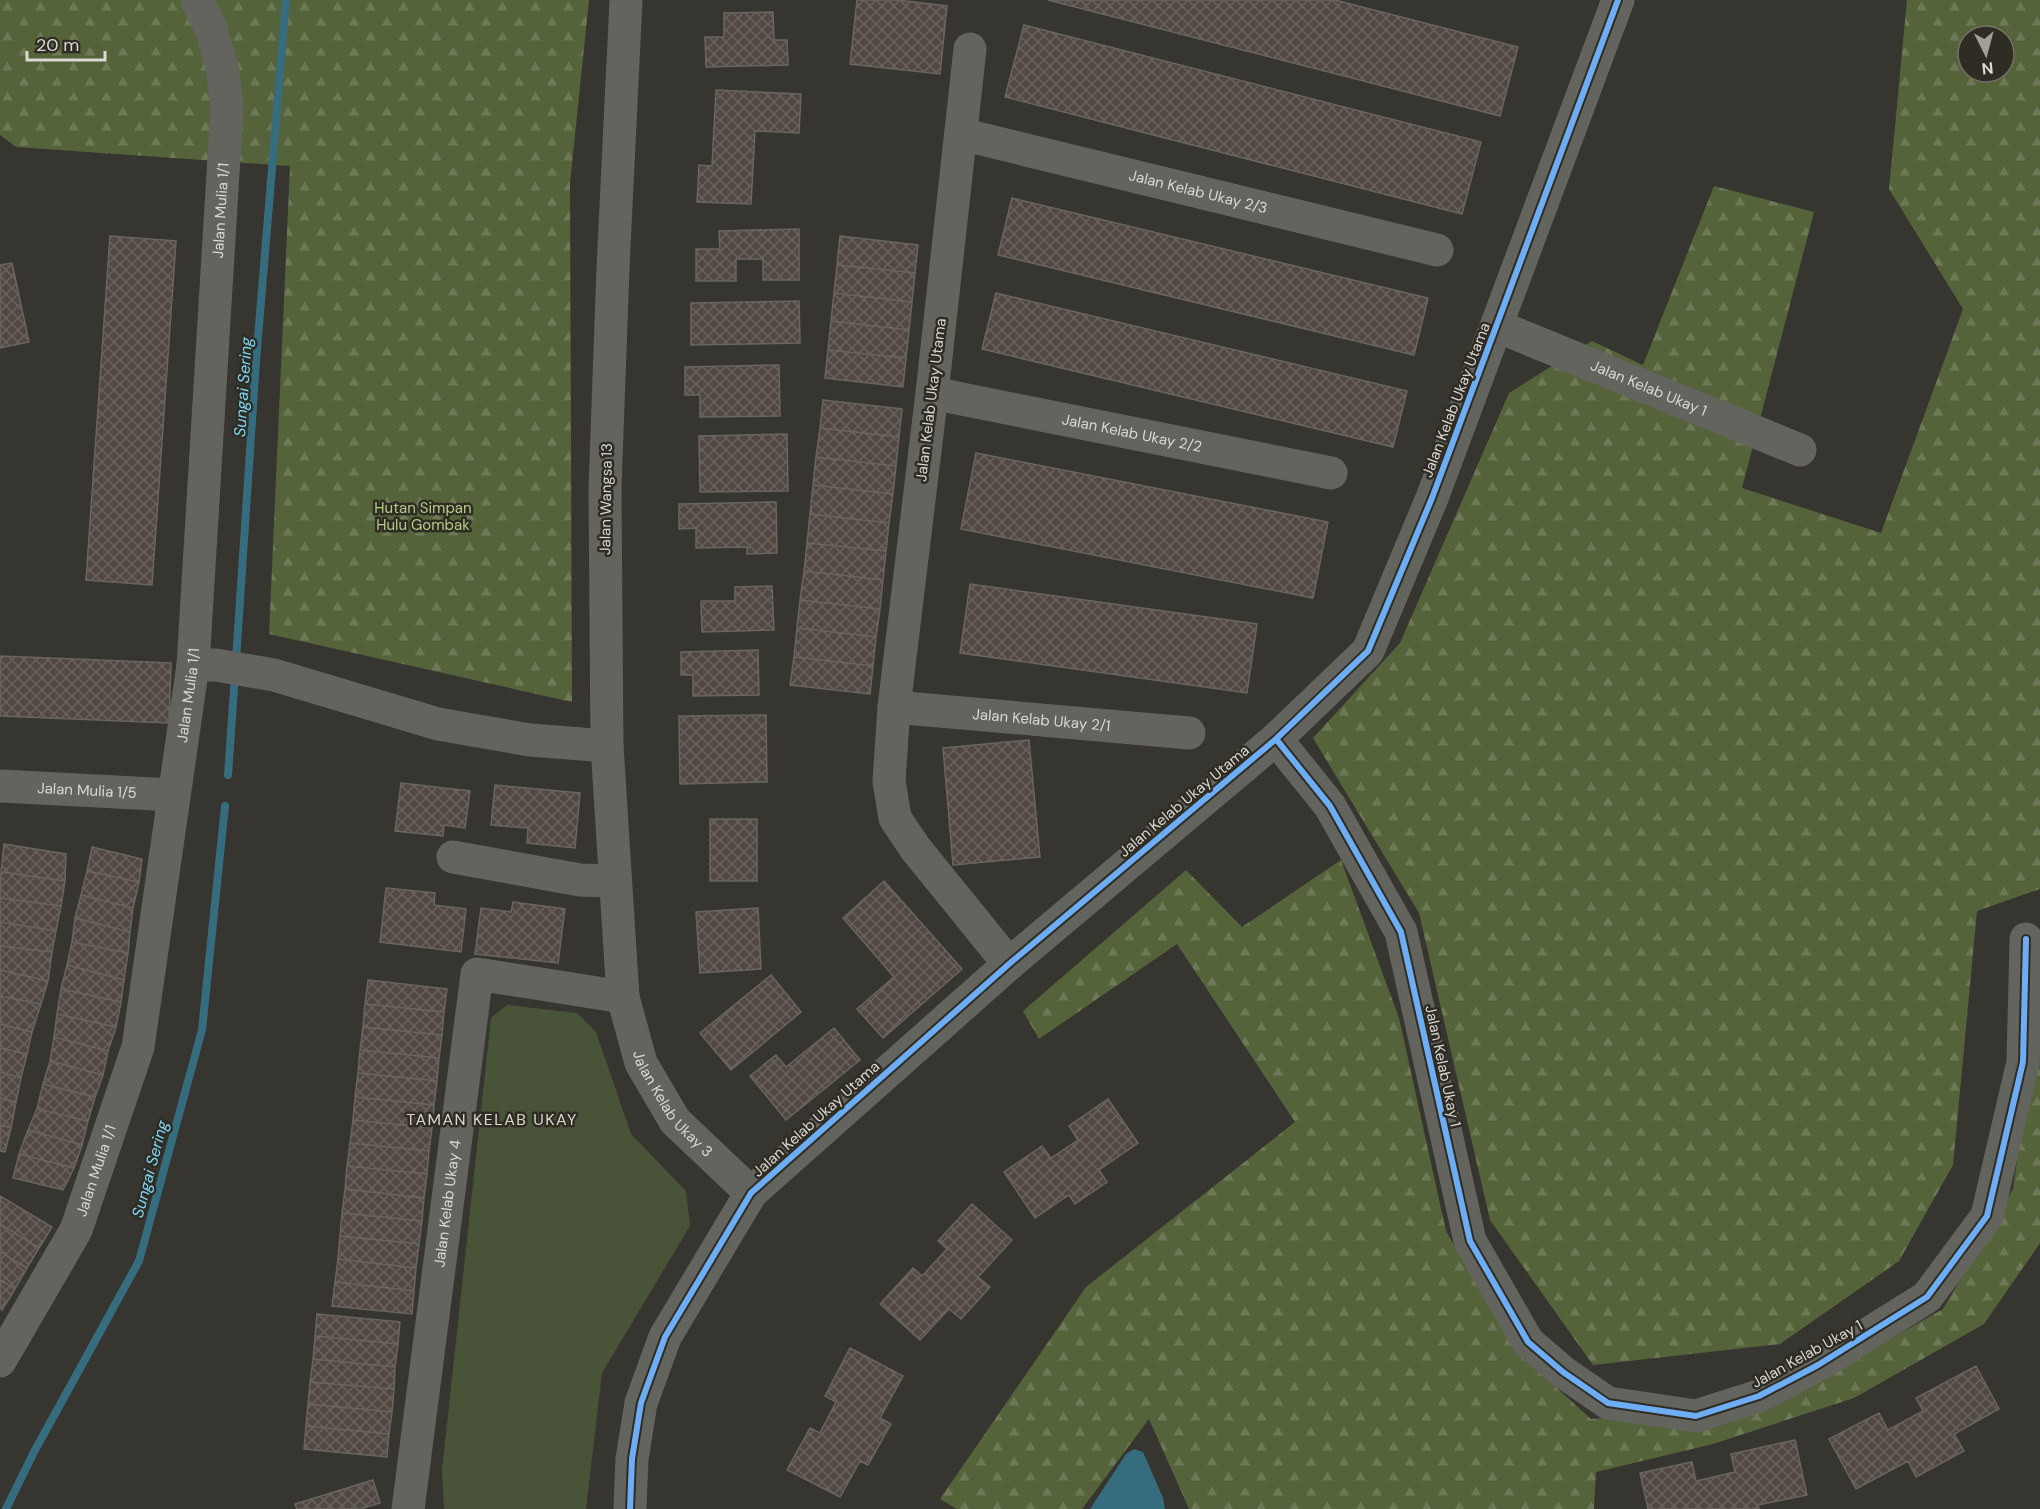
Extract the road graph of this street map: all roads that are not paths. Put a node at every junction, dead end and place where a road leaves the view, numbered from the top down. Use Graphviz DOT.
graph roads {
  1 [pos="198,0"];
  2 [pos="626,0"];
  3 [pos="1608,2"];
  4 [pos="970,49"];
  5 [pos="961,134"];
  6 [pos="1437,250"];
  7 [pos="1497,326"];
  8 [pos="932,393"];
  9 [pos="1800,450"];
  10 [pos="1331,473"];
  11 [pos="204,665"];
  12 [pos="894,707"];
  13 [pos="1189,734"];
  14 [pos="1276,738"];
  15 [pos="607,746"];
  16 [pos="0,786"];
  17 [pos="174,795"];
  18 [pos="453,857"];
  19 [pos="615,881"];
  20 [pos="2026,939"];
  21 [pos="1009,964"];
  22 [pos="623,997"];
  23 [pos="751,1193"];
  24 [pos="0,1361"];
  25 [pos="408,1509"];
  26 [pos="630,1509"];
  1 -- 11 [label="street, Jalan Mulia 1/1"];
  2 -- 15 [label="street, Jalan Wangsa 13"];
  3 -- 7 [label="street, Jalan Kelab Ukay Utama"];
  4 -- 5 [label="street, Jalan Kelab Ukay Utama"];
  5 -- 6 [label="street, Jalan Kelab Ukay 2/3"];
  5 -- 8 [label="street, Jalan Kelab Ukay Utama"];
  7 -- 9 [label="street, Jalan Kelab Ukay 1"];
  7 -- 14 [label="street, Jalan Kelab Ukay Utama"];
  8 -- 10 [label="street, Jalan Kelab Ukay 2/2"];
  8 -- 12 [label="street, Jalan Kelab Ukay Utama"];
  11 -- 15 [label="street"];
  11 -- 17 [label="street, Jalan Mulia 1/1"];
  12 -- 13 [label="street, Jalan Kelab Ukay 2/1"];
  12 -- 21 [label="street, Jalan Kelab Ukay Utama"];
  14 -- 20 [label="street, Jalan Kelab Ukay 1"];
  14 -- 21 [label="street, Jalan Kelab Ukay Utama"];
  15 -- 19 [label="street, Jalan Wangsa 13"];
  16 -- 17 [label="street, Jalan Mulia 1/5"];
  17 -- 24 [label="street, Jalan Mulia 1/1"];
  18 -- 19 [label="street"];
  19 -- 22 [label="street, Jalan Wangsa 13"];
  21 -- 23 [label="street, Jalan Kelab Ukay Utama"];
  22 -- 23 [label="street, Jalan Kelab Ukay 3"];
  22 -- 25 [label="street, Jalan Kelab Ukay 4"];
  23 -- 26 [label="street, Jalan Kelab Ukay Utama"];
}
